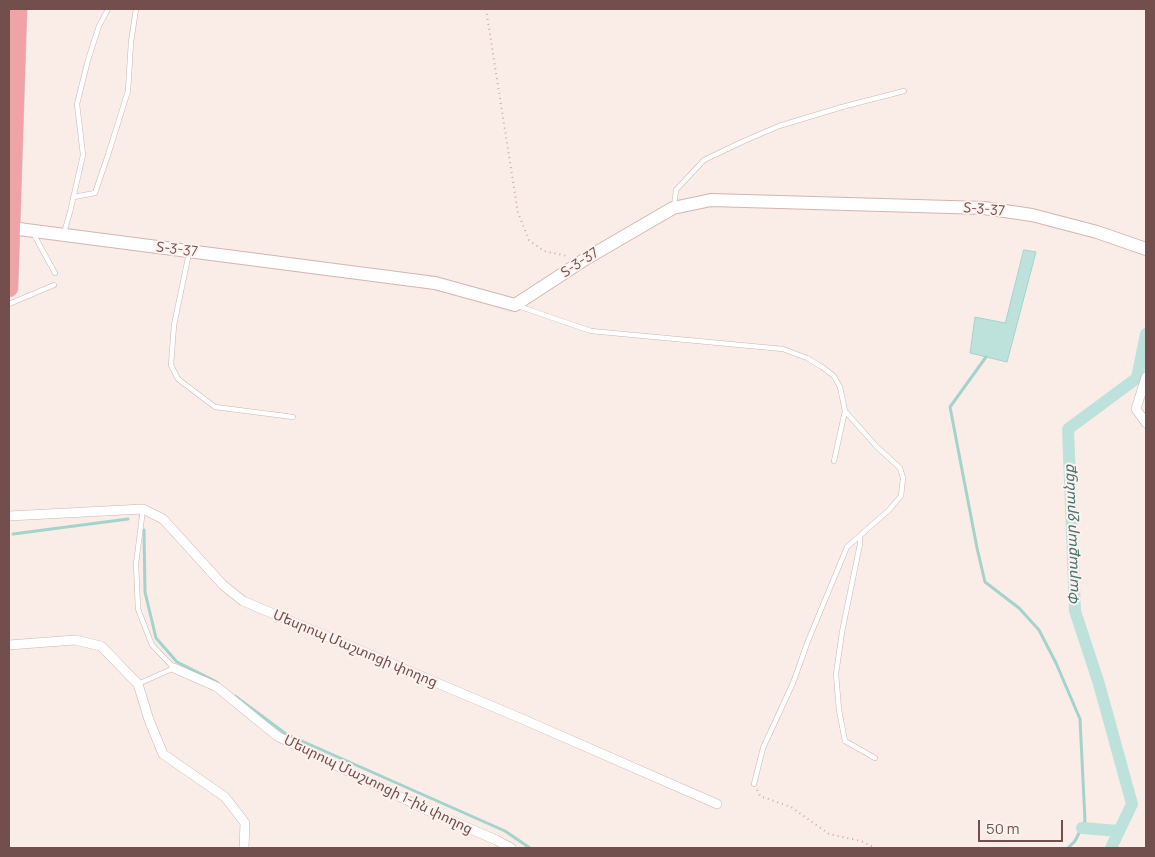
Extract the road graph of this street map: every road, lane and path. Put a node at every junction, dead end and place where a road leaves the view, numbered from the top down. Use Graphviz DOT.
graph roads {
  1 [pos="18,9"];
  2 [pos="108,9"];
  3 [pos="136,9"];
  4 [pos="486,9"];
  5 [pos="904,91"];
  6 [pos="74,197"];
  7 [pos="674,208"];
  8 [pos="11,228"];
  9 [pos="32,230"];
  10 [pos="63,235"];
  11 [pos="1146,249"];
  12 [pos="190,251"];
  13 [pos="586,258"];
  14 [pos="55,273"];
  15 [pos="54,285"];
  16 [pos="9,288"];
  17 [pos="9,304"];
  18 [pos="515,305"];
  19 [pos="1146,377"];
  20 [pos="845,411"];
  21 [pos="293,417"];
  22 [pos="1146,422"];
  23 [pos="834,461"];
  24 [pos="143,509"];
  25 [pos="9,516"];
  26 [pos="860,536"];
  27 [pos="9,645"];
  28 [pos="174,668"];
  29 [pos="138,684"];
  30 [pos="875,758"];
  31 [pos="754,784"];
  32 [pos="717,804"];
  33 [pos="244,848"];
  34 [pos="511,848"];
  35 [pos="876,848"];
  1 -- 8 [label="highway"];
  2 -- 6 [label="lane"];
  3 -- 6 [label="lane"];
  4 -- 13 [label="path"];
  5 -- 7 [label="lane"];
  6 -- 10 [label="lane"];
  7 -- 11 [label="main road, Տ-3-37 / Տ-3-37"];
  7 -- 13 [label="main road, Տ-3-37 / Տ-3-37"];
  8 -- 9 [label="main road, Տ-3-37 / Տ-3-37"];
  8 -- 16 [label="highway"];
  9 -- 10 [label="main road, Տ-3-37 / Տ-3-37"];
  9 -- 14 [label="lane"];
  10 -- 12 [label="main road, Տ-3-37 / Տ-3-37"];
  12 -- 18 [label="main road, Տ-3-37 / Տ-3-37"];
  12 -- 21 [label="lane"];
  13 -- 18 [label="main road, Տ-3-37 / Տ-3-37"];
  15 -- 17 [label="lane"];
  18 -- 20 [label="lane"];
  19 -- 22 [label="street"];
  20 -- 23 [label="lane"];
  20 -- 26 [label="lane"];
  24 -- 25 [label="street"];
  24 -- 28 [label="lane"];
  24 -- 32 [label="street, Մեսրոպ Մաշտոցի փողոց"];
  26 -- 30 [label="lane"];
  26 -- 31 [label="lane"];
  27 -- 29 [label="street"];
  28 -- 29 [label="lane"];
  28 -- 34 [label="street, Մեսրոպ Մաշտոցի 1-ին փողոց"];
  29 -- 33 [label="street"];
  31 -- 35 [label="path"];
}
